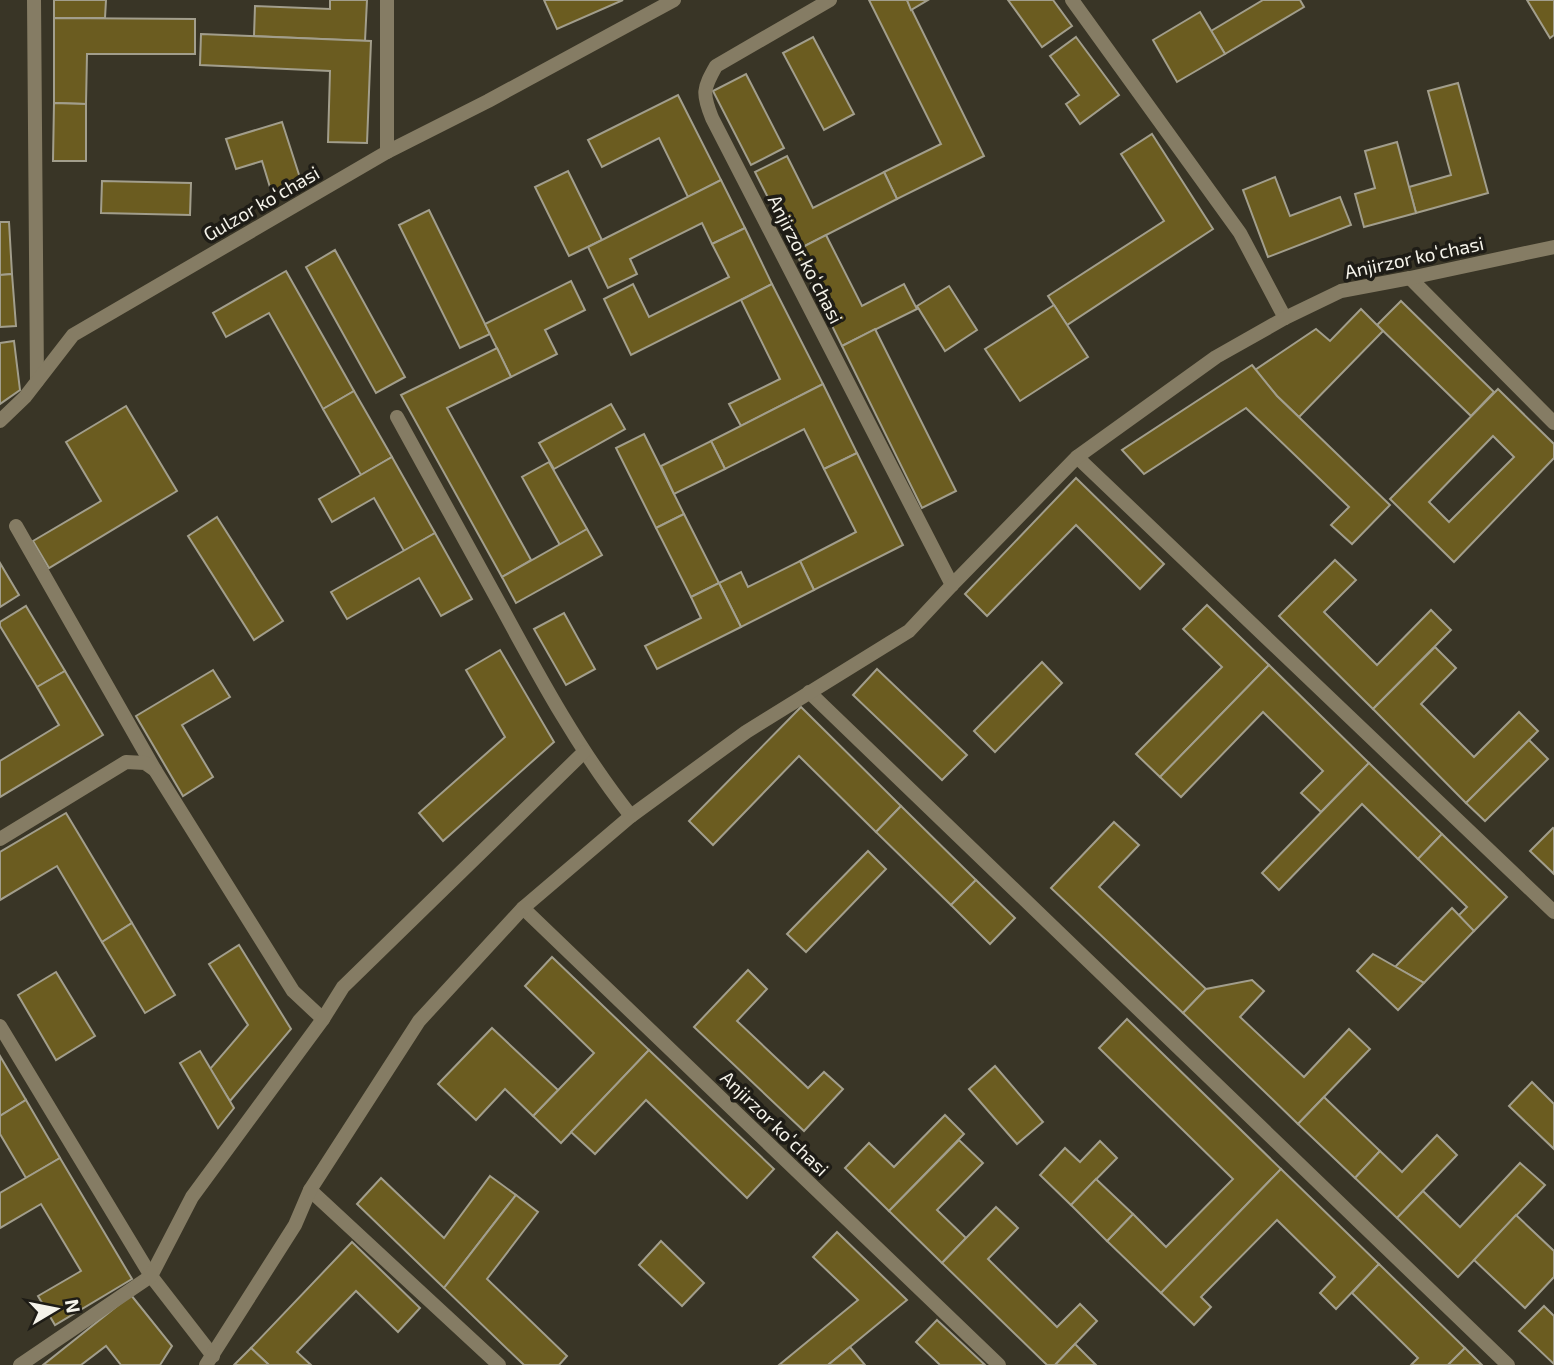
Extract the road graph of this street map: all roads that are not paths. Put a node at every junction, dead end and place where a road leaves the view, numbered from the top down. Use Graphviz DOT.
graph roads {
  1 [pos="34,0"];
  2 [pos="387,0"];
  3 [pos="674,0"];
  4 [pos="830,0"];
  5 [pos="1072,0"];
  6 [pos="387,152"];
  7 [pos="1554,247"];
  8 [pos="1410,278"];
  9 [pos="1285,318"];
  10 [pos="37,381"];
  11 [pos="397,417"];
  12 [pos="0,421"];
  13 [pos="1554,423"];
  14 [pos="1077,457"];
  15 [pos="16,526"];
  16 [pos="952,585"];
  17 [pos="809,692"];
  18 [pos="584,752"];
  19 [pos="155,770"];
  20 [pos="631,816"];
  21 [pos="0,839"];
  22 [pos="523,908"];
  23 [pos="1554,912"];
  24 [pos="323,1018"];
  25 [pos="0,1026"];
  26 [pos="310,1190"];
  27 [pos="151,1276"];
  28 [pos="210,1360"];
  29 [pos="20,1365"];
  30 [pos="499,1365"];
  31 [pos="999,1365"];
  32 [pos="1508,1365"];
  1 -- 10 [label="street"];
  2 -- 6 [label="street"];
  3 -- 6 [label="street, Gulzor koʻchasi"];
  4 -- 16 [label="street, Anjirzor koʻchasi"];
  5 -- 9 [label="street"];
  6 -- 10 [label="street, Gulzor koʻchasi"];
  7 -- 8 [label="street, Anjirzor koʻchasi"];
  8 -- 9 [label="street, Anjirzor koʻchasi"];
  8 -- 13 [label="street"];
  9 -- 14 [label="street, Anjirzor koʻchasi"];
  10 -- 12 [label="street, Gulzor koʻchasi"];
  11 -- 18 [label="street"];
  14 -- 16 [label="street, Anjirzor koʻchasi"];
  14 -- 23 [label="street"];
  15 -- 19 [label="street"];
  16 -- 17 [label="street, Anjirzor koʻchasi"];
  17 -- 20 [label="street, Anjirzor koʻchasi"];
  17 -- 32 [label="street"];
  18 -- 20 [label="street"];
  18 -- 24 [label="street"];
  19 -- 21 [label="street"];
  19 -- 24 [label="street"];
  20 -- 22 [label="street, Anjirzor koʻchasi"];
  22 -- 26 [label="street, Anjirzor koʻchasi"];
  22 -- 31 [label="street, Anjirzor koʻchasi"];
  24 -- 27 [label="street"];
  25 -- 27 [label="street"];
  26 -- 28 [label="street, Anjirzor koʻchasi"];
  26 -- 30 [label="street"];
  27 -- 28 [label="street"];
  27 -- 29 [label="street"];
}
